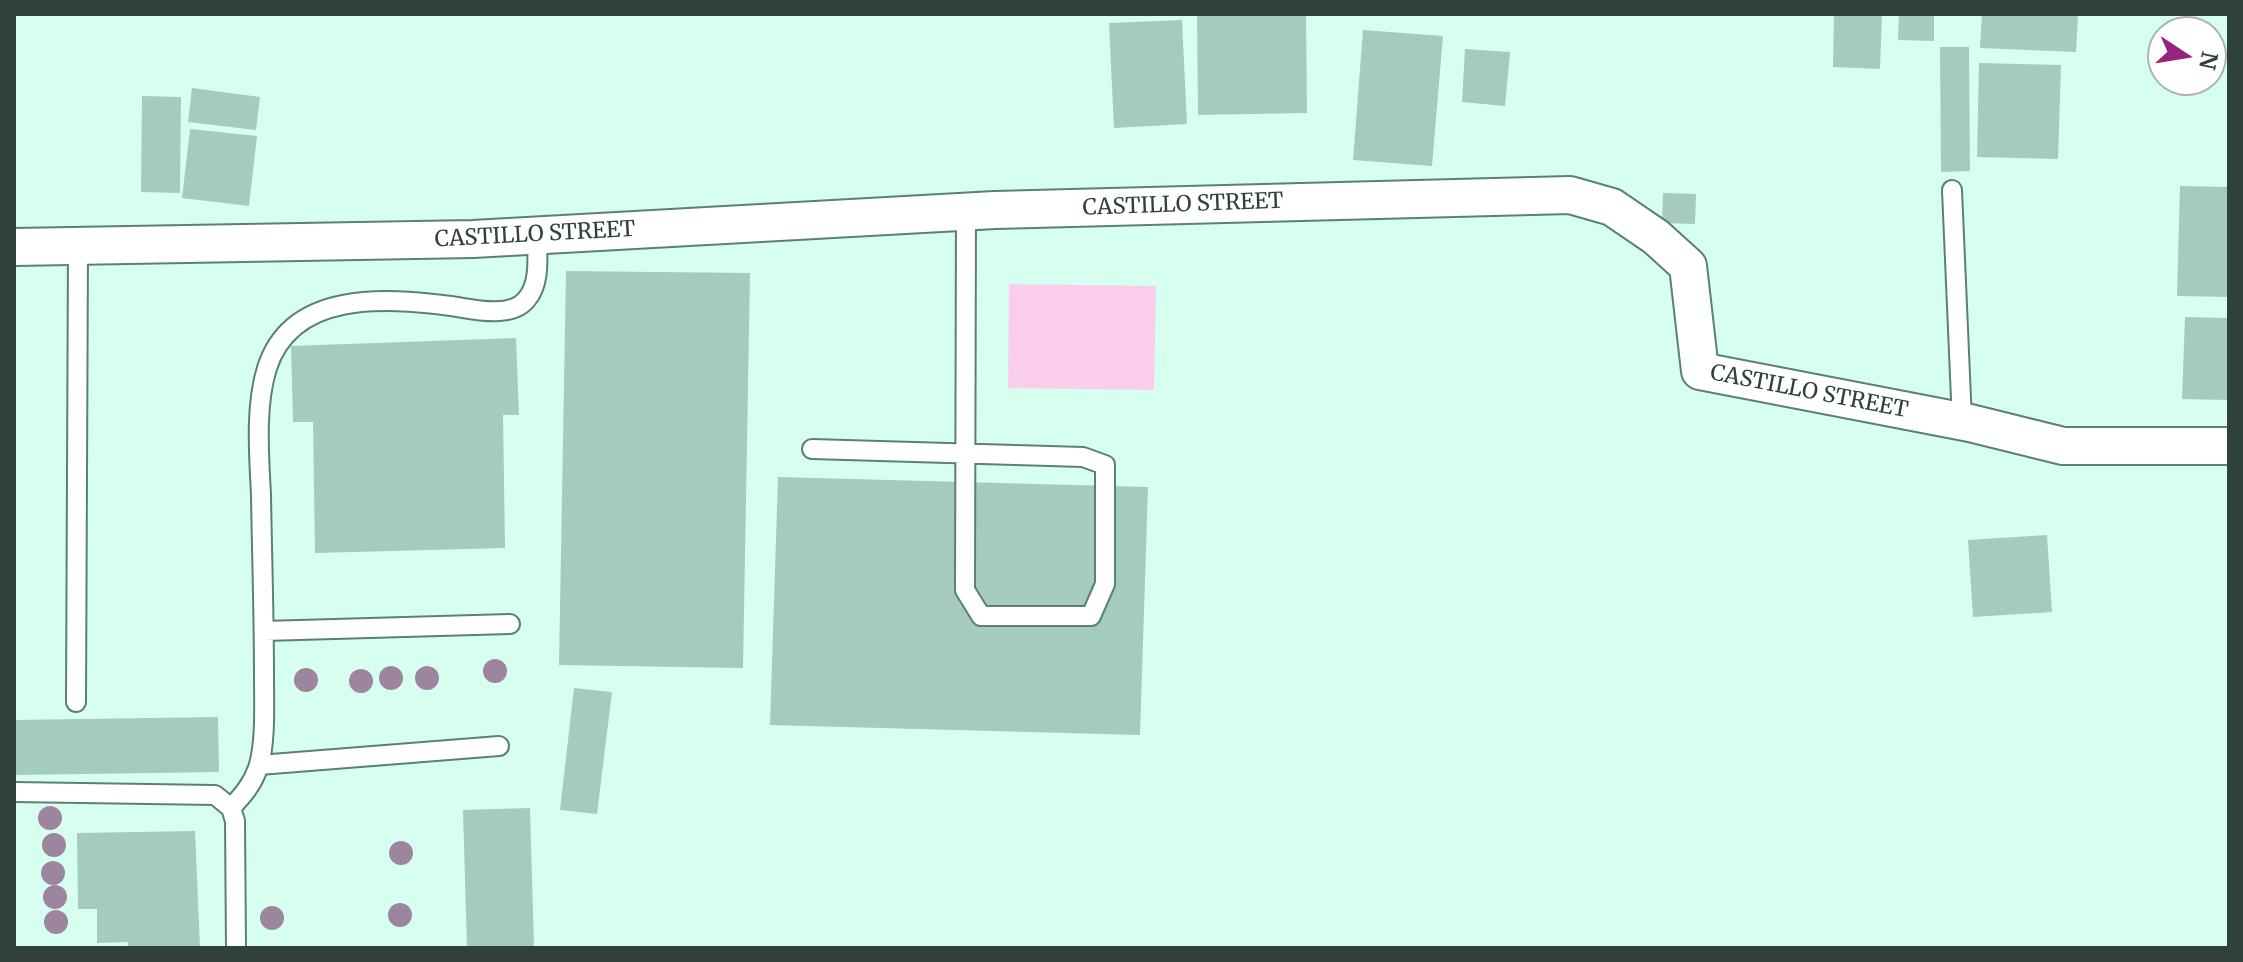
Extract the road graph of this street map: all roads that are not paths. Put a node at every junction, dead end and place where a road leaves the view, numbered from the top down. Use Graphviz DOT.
graph roads {
  1 [pos="1952,190"];
  2 [pos="966,212"];
  3 [pos="537,236"];
  4 [pos="14,247"];
  5 [pos="78,247"];
  6 [pos="1962,422"];
  7 [pos="2229,446"];
  8 [pos="812,449"];
  9 [pos="966,454"];
  10 [pos="510,624"];
  11 [pos="264,631"];
  12 [pos="76,702"];
  13 [pos="499,746"];
  14 [pos="259,765"];
  15 [pos="14,792"];
  16 [pos="231,808"];
  17 [pos="236,948"];
  1 -- 6 [label="lane"];
  2 -- 3 [label="street, CASTILLO STREET"];
  2 -- 6 [label="street, CASTILLO STREET"];
  2 -- 9 [label="lane"];
  3 -- 5 [label="street, CASTILLO STREET"];
  3 -- 11 [label="lane"];
  4 -- 5 [label="street, CASTILLO STREET"];
  5 -- 12 [label="lane"];
  6 -- 7 [label="street, CASTILLO STREET"];
  8 -- 9 [label="lane"];
  9 -- 9 [label="lane"];
  10 -- 11 [label="lane"];
  11 -- 14 [label="lane"];
  13 -- 14 [label="lane"];
  14 -- 16 [label="lane"];
  15 -- 16 [label="lane"];
  16 -- 17 [label="lane"];
}
